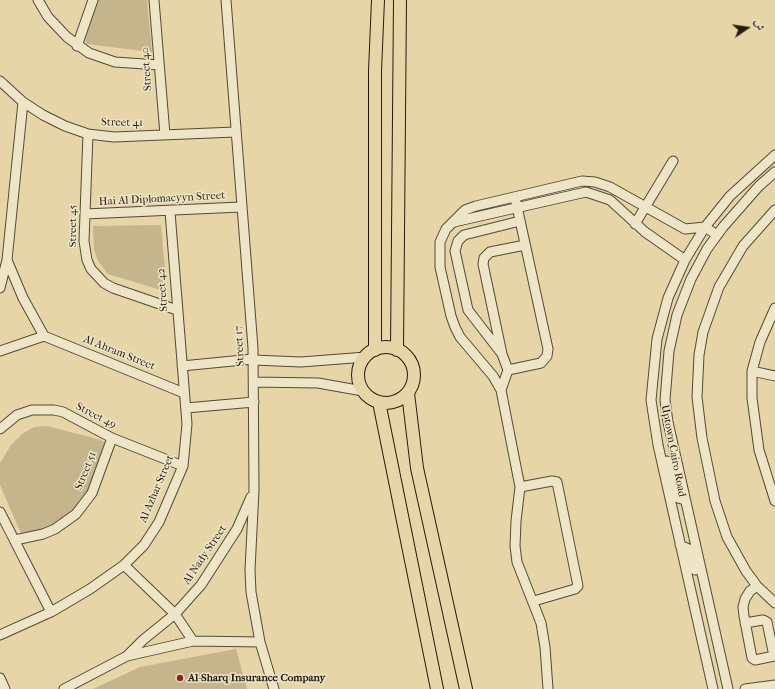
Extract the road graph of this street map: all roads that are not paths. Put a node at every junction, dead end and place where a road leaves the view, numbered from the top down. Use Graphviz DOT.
graph roads {
  1 [pos="38,0"];
  2 [pos="94,0"];
  3 [pos="154,0"];
  4 [pos="226,0"];
  5 [pos="378,0"];
  6 [pos="400,0"];
  7 [pos="77,46"];
  8 [pos="159,65"];
  9 [pos="0,81"];
  10 [pos="24,102"];
  11 [pos="235,132"];
  12 [pos="88,134"];
  13 [pos="164,135"];
  14 [pos="775,155"];
  15 [pos="673,161"];
  16 [pos="775,172"];
  17 [pos="515,197"];
  18 [pos="241,207"];
  19 [pos="517,207"];
  20 [pos="645,208"];
  21 [pos="775,210"];
  22 [pos="170,212"];
  23 [pos="85,214"];
  24 [pos="520,221"];
  25 [pos="454,222"];
  26 [pos="635,224"];
  27 [pos="705,227"];
  28 [pos="717,235"];
  29 [pos="525,245"];
  30 [pos="7,260"];
  31 [pos="686,260"];
  32 [pos="0,288"];
  33 [pos="775,308"];
  34 [pos="177,310"];
  35 [pos="44,336"];
  36 [pos="397,350"];
  37 [pos="0,351"];
  38 [pos="370,353"];
  39 [pos="502,354"];
  40 [pos="253,360"];
  41 [pos="182,366"];
  42 [pos="508,370"];
  43 [pos="752,371"];
  44 [pos="775,376"];
  45 [pos="254,382"];
  46 [pos="501,390"];
  47 [pos="363,391"];
  48 [pos="184,393"];
  49 [pos="408,393"];
  50 [pos="254,402"];
  51 [pos="379,402"];
  52 [pos="186,408"];
  53 [pos="0,429"];
  54 [pos="112,438"];
  55 [pos="658,446"];
  56 [pos="183,466"];
  57 [pos="520,487"];
  58 [pos="254,490"];
  59 [pos="685,500"];
  60 [pos="775,501"];
  61 [pos="0,512"];
  62 [pos="15,540"];
  63 [pos="680,545"];
  64 [pos="124,565"];
  65 [pos="757,586"];
  66 [pos="707,598"];
  67 [pos="534,601"];
  68 [pos="775,603"];
  69 [pos="51,612"];
  70 [pos="175,614"];
  71 [pos="745,624"];
  72 [pos="0,635"];
  73 [pos="193,642"];
  74 [pos="260,642"];
  75 [pos="127,656"];
  76 [pos="0,678"];
  77 [pos="727,685"];
  78 [pos="775,685"];
  79 [pos="5,689"];
  80 [pos="64,689"];
  81 [pos="274,689"];
  82 [pos="436,689"];
  83 [pos="466,689"];
  84 [pos="548,689"];
  85 [pos="713,689"];
  86 [pos="747,689"];
  1 -- 7 [label="street"];
  2 -- 7 [label="street"];
  3 -- 8 [label="street, Street 40"];
  4 -- 11 [label="street, Street 17"];
  5 -- 38 [label="main road"];
  6 -- 36 [label="main road"];
  7 -- 8 [label="street"];
  8 -- 13 [label="street, Street 40"];
  9 -- 10 [label="street, Street 41"];
  10 -- 12 [label="street, Street 41"];
  10 -- 30 [label="street"];
  11 -- 13 [label="street, Street 41"];
  11 -- 18 [label="street, Street 17"];
  12 -- 13 [label="street, Street 41"];
  12 -- 23 [label="street, Street 45"];
  14 -- 27 [label="street, Uptown Cairo Road"];
  15 -- 20 [label="street"];
  16 -- 28 [label="street, Uptown Cairo Road"];
  17 -- 19 [label="street"];
  17 -- 20 [label="street"];
  17 -- 25 [label="street"];
  18 -- 22 [label="street, Hai Al Diplomacyyn Street"];
  18 -- 40 [label="street, Street 17"];
  19 -- 24 [label="street"];
  19 -- 25 [label="street"];
  19 -- 26 [label="street"];
  20 -- 26 [label="street"];
  20 -- 27 [label="street"];
  21 -- 65 [label="street"];
  22 -- 23 [label="street, Hai Al Diplomacyyn Street"];
  22 -- 34 [label="street, Street 42"];
  23 -- 34 [label="street, Street 45"];
  24 -- 29 [label="street"];
  24 -- 39 [label="street"];
  25 -- 46 [label="street"];
  26 -- 31 [label="street"];
  27 -- 28 [label="street"];
  27 -- 31 [label="street, Uptown Cairo Road"];
  28 -- 59 [label="street, Uptown Cairo Road"];
  29 -- 39 [label="street"];
  29 -- 42 [label="street"];
  30 -- 32 [label="street"];
  30 -- 35 [label="street"];
  31 -- 55 [label="street, Uptown Cairo Road"];
  33 -- 43 [label="street"];
  34 -- 41 [label="street, Street 42"];
  35 -- 37 [label="street"];
  35 -- 48 [label="street, Al Ahram Street"];
  36 -- 38 [label="main road"];
  36 -- 49 [label="main road"];
  38 -- 40 [label="street"];
  38 -- 47 [label="main road"];
  39 -- 42 [label="street"];
  40 -- 41 [label="street"];
  40 -- 45 [label="street, Street 17"];
  41 -- 48 [label="street, Al Azhar Street"];
  42 -- 46 [label="street"];
  43 -- 44 [label="street"];
  43 -- 60 [label="street"];
  45 -- 47 [label="street"];
  45 -- 50 [label="street, Street 17"];
  46 -- 57 [label="street"];
  47 -- 51 [label="main road"];
  48 -- 52 [label="street, Al Azhar Street"];
  49 -- 51 [label="main road"];
  49 -- 83 [label="main road"];
  50 -- 52 [label="street"];
  50 -- 58 [label="street, Street 17"];
  51 -- 82 [label="main road"];
  52 -- 56 [label="street, Al Azhar Street"];
  53 -- 54 [label="street, Street 49"];
  54 -- 56 [label="street, Street 49"];
  54 -- 62 [label="street, Street 51"];
  55 -- 59 [label="street"];
  55 -- 63 [label="street, Uptown Cairo Road"];
  56 -- 64 [label="street, Al Azhar Street"];
  57 -- 67 [label="street"];
  57 -- 67 [label="street"];
  58 -- 70 [label="street, Al Nady Street"];
  58 -- 74 [label="street, Street 17"];
  59 -- 66 [label="street, Uptown Cairo Road"];
  61 -- 62 [label="street"];
  62 -- 69 [label="street"];
  63 -- 66 [label="street"];
  63 -- 85 [label="street, Uptown Cairo Road"];
  64 -- 69 [label="street, Al Azhar Street"];
  64 -- 70 [label="street"];
  65 -- 68 [label="street"];
  65 -- 71 [label="street"];
  66 -- 77 [label="street, Uptown Cairo Road"];
  67 -- 84 [label="street"];
  69 -- 72 [label="street, Al Azhar Street"];
  70 -- 73 [label="street"];
  70 -- 75 [label="street, Al Nady Street"];
  71 -- 71 [label="street"];
  73 -- 74 [label="street, Al Nady Street"];
  73 -- 75 [label="street, Al Nady Street"];
  74 -- 81 [label="street, Street 17"];
  75 -- 80 [label="street, Al Nady Street"];
  76 -- 79 [label="street"];
  77 -- 86 [label="street"];
  78 -- 86 [label="street"];
}
